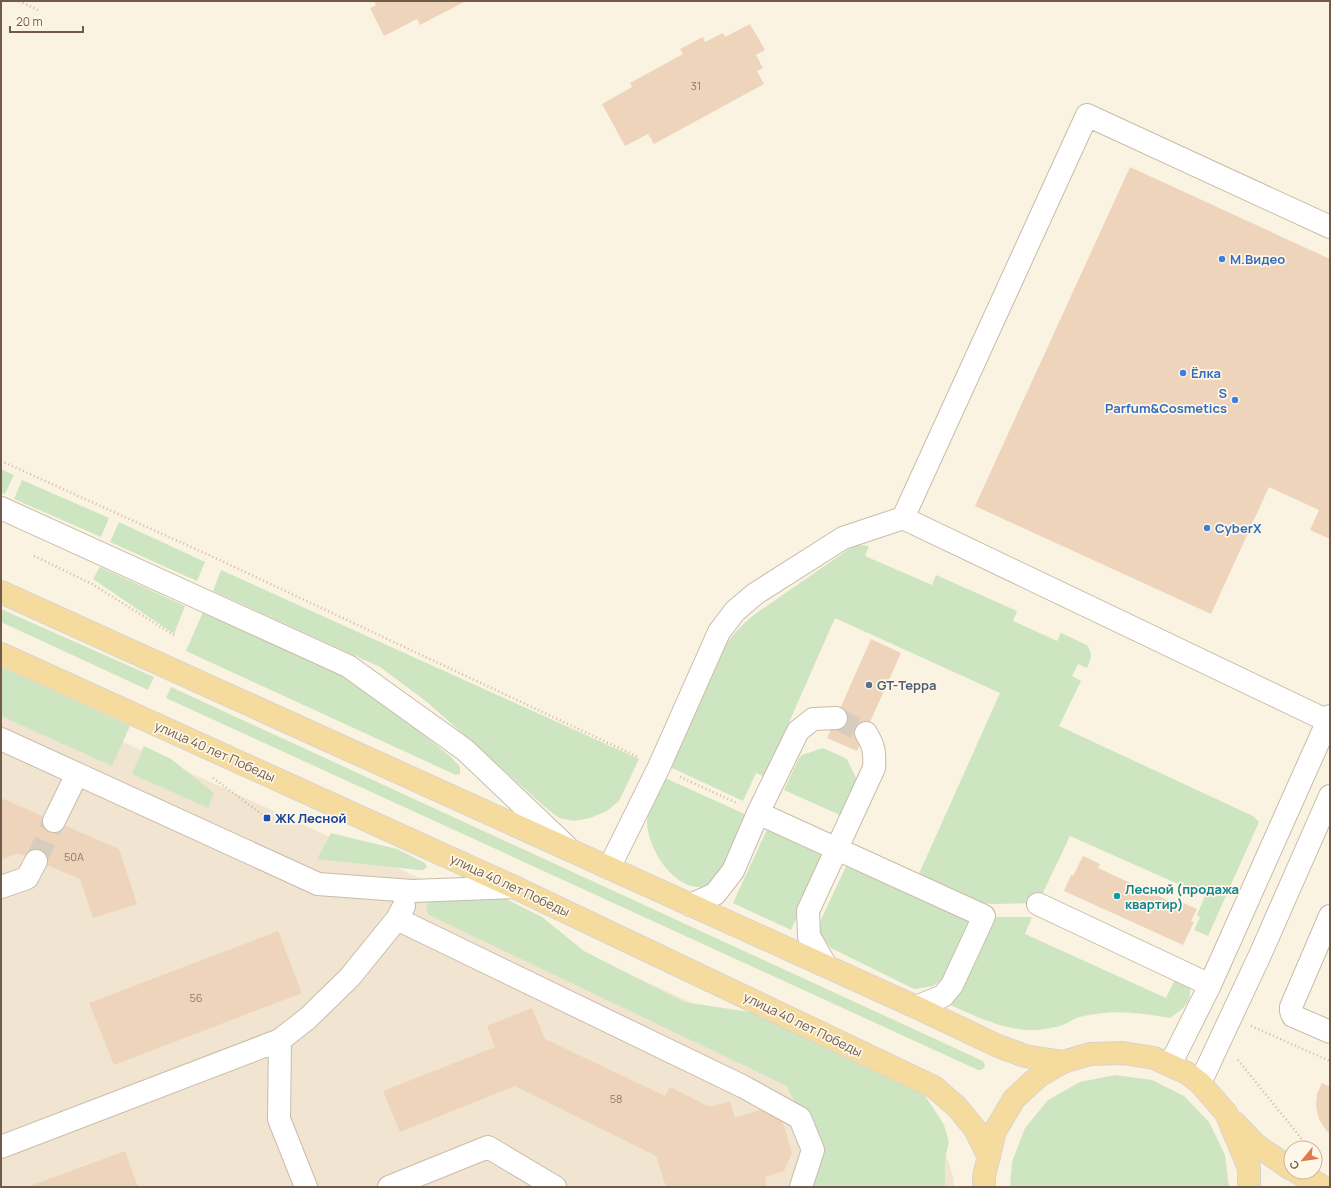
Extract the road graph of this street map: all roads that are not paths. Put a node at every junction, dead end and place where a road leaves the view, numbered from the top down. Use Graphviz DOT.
graph roads {
  1 [pos="1330,227"];
  2 [pos="1,508"];
  3 [pos="903,518"];
  4 [pos="1,592"];
  5 [pos="1,654"];
  6 [pos="836,718"];
  7 [pos="1329,718"];
  8 [pos="866,733"];
  9 [pos="1,739"];
  10 [pos="77,774"];
  11 [pos="1330,796"];
  12 [pos="758,813"];
  13 [pos="54,821"];
  14 [pos="1325,821"];
  15 [pos="837,849"];
  16 [pos="570,850"];
  17 [pos="36,861"];
  18 [pos="609,868"];
  19 [pos="1,887"];
  20 [pos="514,887"];
  21 [pos="412,891"];
  22 [pos="1038,904"];
  23 [pos="690,905"];
  24 [pos="1330,916"];
  25 [pos="397,919"];
  26 [pos="1322,959"];
  27 [pos="826,966"];
  28 [pos="1210,985"];
  29 [pos="916,1007"];
  30 [pos="1330,1032"];
  31 [pos="280,1040"];
  32 [pos="1063,1062"];
  33 [pos="1170,1065"];
  34 [pos="1200,1083"];
  35 [pos="1226,1113"];
  36 [pos="1,1147"];
  37 [pos="989,1157"];
  38 [pos="1283,1164"];
  39 [pos="1311,1180"];
  40 [pos="306,1187"];
  41 [pos="389,1187"];
  42 [pos="556,1187"];
  43 [pos="801,1187"];
  44 [pos="984,1187"];
  45 [pos="1249,1187"];
  46 [pos="1323,1187"];
  1 -- 3 [label="street"];
  2 -- 16 [label="street"];
  3 -- 7 [label="street"];
  3 -- 18 [label="street"];
  4 -- 16 [label="main road"];
  5 -- 20 [label="main road, улица 40 лет Победы"];
  6 -- 12 [label="street"];
  7 -- 28 [label="street"];
  8 -- 15 [label="street"];
  9 -- 10 [label="street"];
  10 -- 13 [label="street"];
  10 -- 21 [label="street"];
  11 -- 14 [label="street"];
  12 -- 15 [label="street"];
  12 -- 23 [label="street"];
  14 -- 34 [label="street"];
  15 -- 27 [label="street"];
  15 -- 29 [label="street"];
  16 -- 18 [label="main road"];
  17 -- 19 [label="street"];
  18 -- 23 [label="main road"];
  20 -- 21 [label="street"];
  20 -- 37 [label="main road, улица 40 лет Победы"];
  21 -- 25 [label="street"];
  22 -- 28 [label="street"];
  23 -- 27 [label="main road"];
  24 -- 26 [label="street"];
  25 -- 31 [label="street"];
  25 -- 43 [label="street"];
  26 -- 30 [label="street"];
  27 -- 29 [label="main road"];
  28 -- 33 [label="street"];
  29 -- 32 [label="main road"];
  31 -- 36 [label="street"];
  31 -- 40 [label="street"];
  32 -- 33 [label="main road"];
  32 -- 37 [label="main road"];
  33 -- 34 [label="main road"];
  34 -- 35 [label="main road"];
  35 -- 38 [label="main road"];
  35 -- 45 [label="main road"];
  37 -- 44 [label="main road"];
  39 -- 46 [label="main road"];
  41 -- 42 [label="street"];
}
